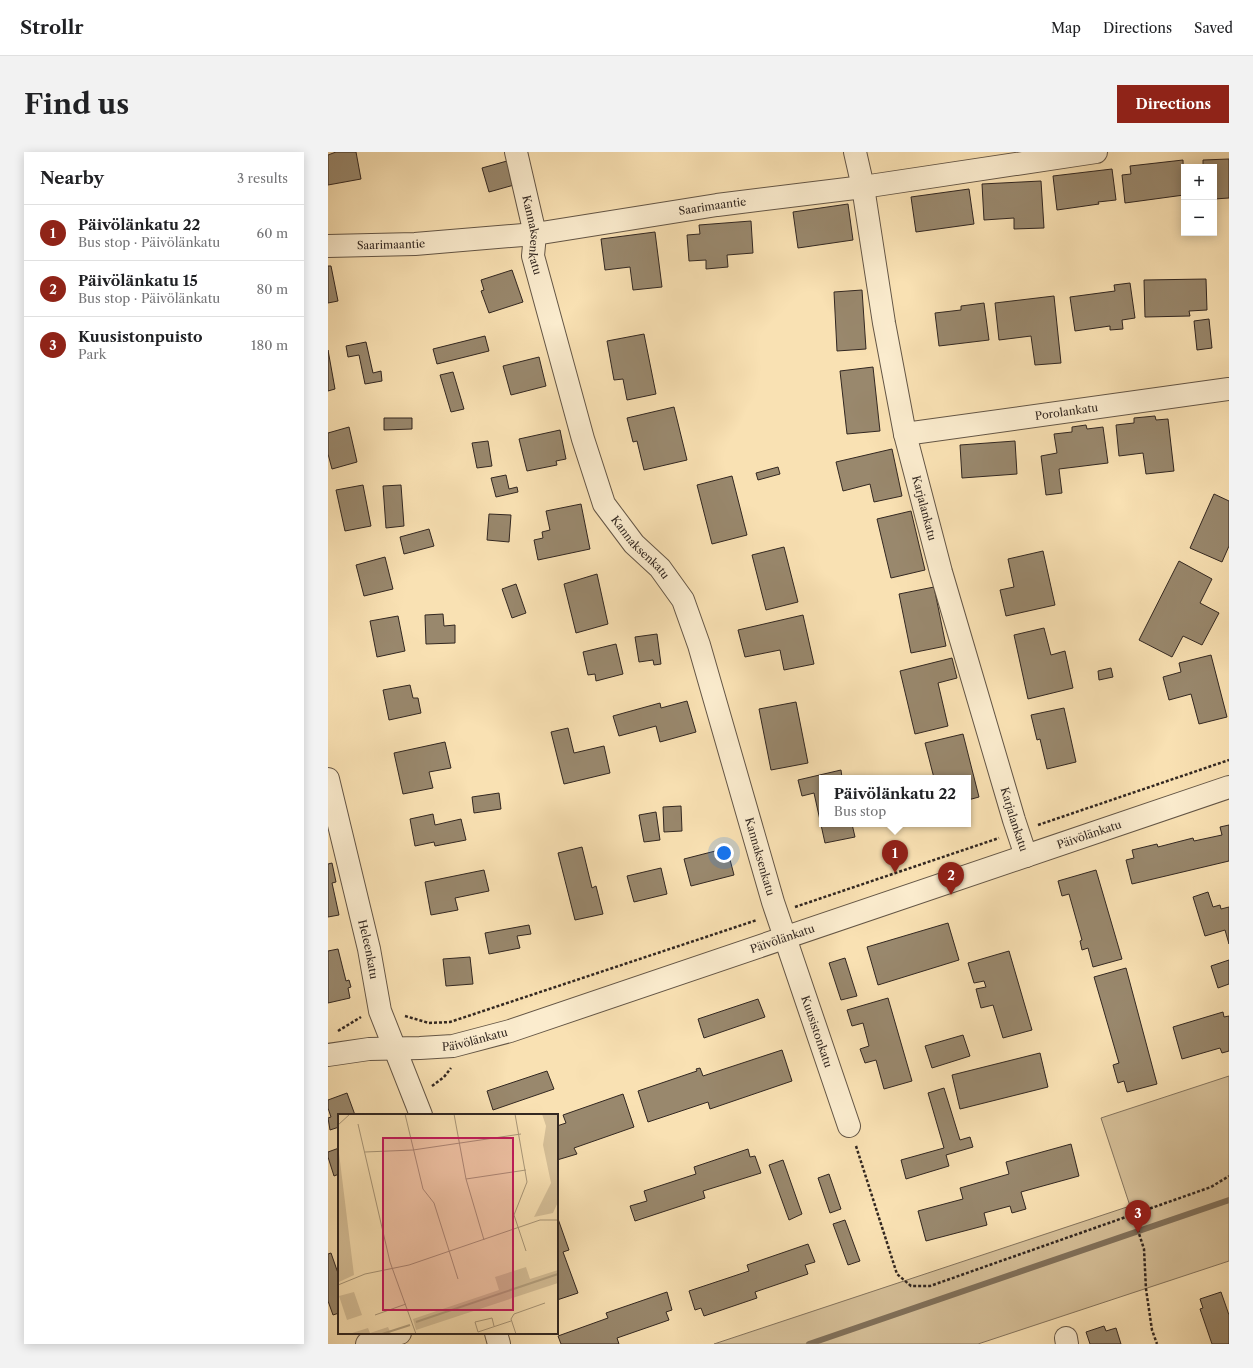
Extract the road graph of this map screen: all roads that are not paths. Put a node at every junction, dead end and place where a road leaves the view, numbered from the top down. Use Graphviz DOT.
graph roads {
  1 [pos="516,152"];
  2 [pos="855,152"];
  3 [pos="1096,152"];
  4 [pos="863,187"];
  5 [pos="535,234"];
  6 [pos="328,246"];
  7 [pos="1229,389"];
  8 [pos="905,434"];
  9 [pos="328,779"];
  10 [pos="1229,788"];
  11 [pos="1026,856"];
  12 [pos="785,938"];
  13 [pos="395,1049"];
  14 [pos="328,1055"];
  15 [pos="421,1114"];
  16 [pos="849,1126"];
  17 [pos="397,1334"];
  18 [pos="496,1334"];
  19 [pos="367,1344"];
  20 [pos="499,1344"];
  1 -- 5 [label="street, Kannaksenkatu"];
  2 -- 4 [label="street, Karjalankatu"];
  3 -- 4 [label="street, Saarimaantie"];
  4 -- 5 [label="street, Saarimaantie"];
  4 -- 8 [label="street, Karjalankatu"];
  5 -- 6 [label="street, Saarimaantie"];
  5 -- 12 [label="street, Kannaksenkatu"];
  7 -- 8 [label="street, Porolankatu"];
  8 -- 11 [label="street, Karjalankatu"];
  9 -- 13 [label="street, Heleenkatu"];
  10 -- 11 [label="street, Päivölänkatu"];
  11 -- 12 [label="street, Päivölänkatu"];
  12 -- 13 [label="street, Päivölänkatu"];
  12 -- 16 [label="street, Kuusistonkatu"];
  13 -- 14 [label="street, Päivölänkatu"];
  13 -- 15 [label="street, Heleenkatu"];
  17 -- 19 [label="street"];
  18 -- 20 [label="street"];
}
